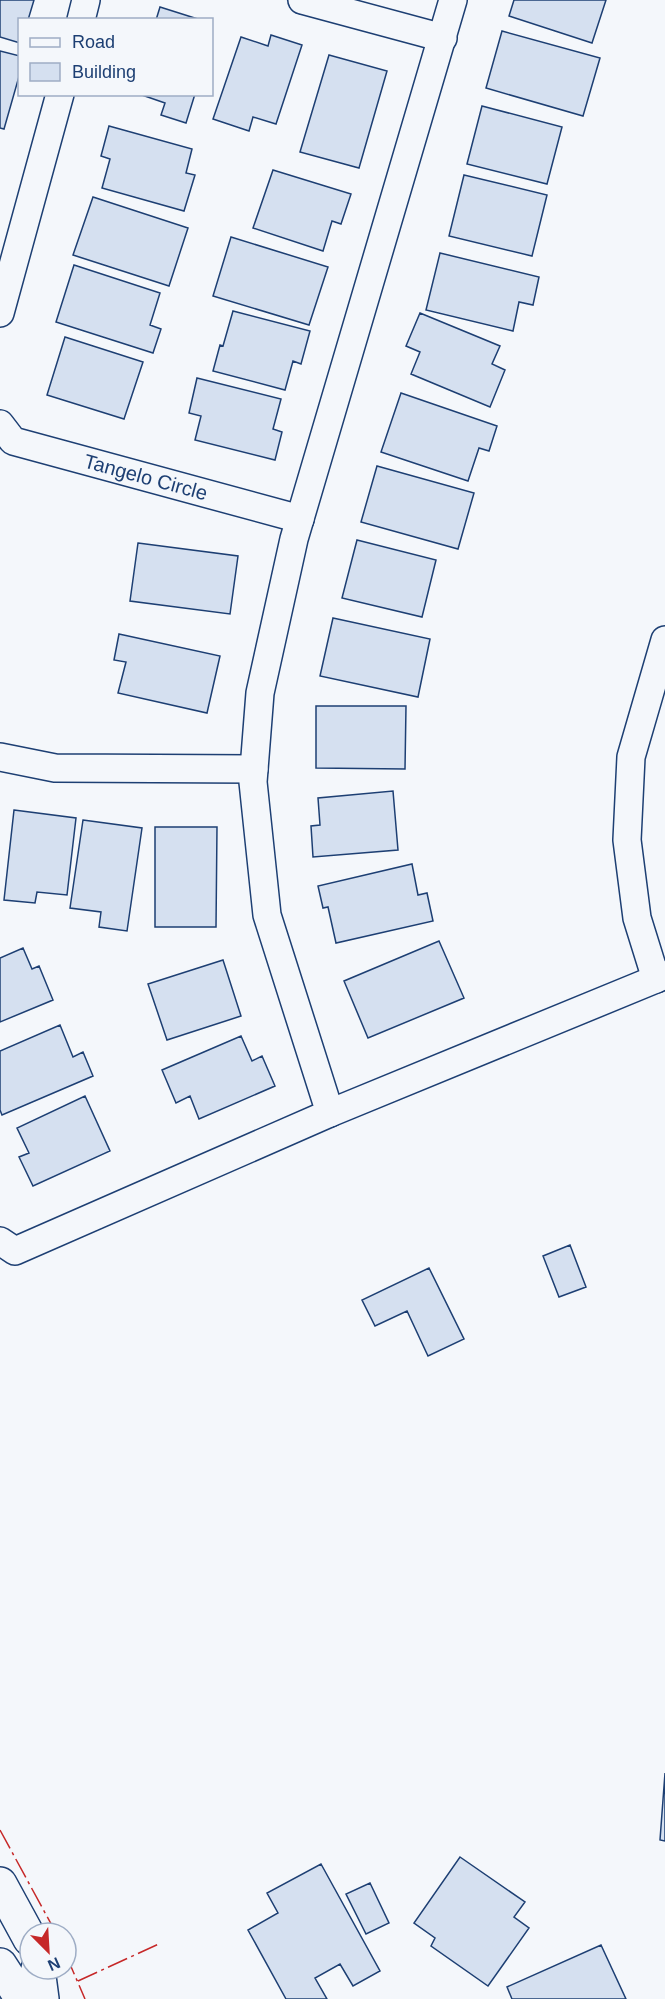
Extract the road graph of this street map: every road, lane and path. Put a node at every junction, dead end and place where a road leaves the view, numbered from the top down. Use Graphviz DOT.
graph roads {
  1 [pos="86,0"];
  2 [pos="302,0"];
  3 [pos="453,0"];
  4 [pos="82,18"];
  5 [pos="443,38"];
  6 [pos="59,96"];
  7 [pos="0,313"];
  8 [pos="0,424"];
  9 [pos="300,519"];
  10 [pos="665,640"];
  11 [pos="0,757"];
  12 [pos="254,769"];
  13 [pos="661,977"];
  14 [pos="330,1113"];
  15 [pos="0,1241"];
  16 [pos="0,1884"];
  17 [pos="20,1921"];
  18 [pos="0,1965"];
  19 [pos="40,1981"];
  20 [pos="22,1999"];
  21 [pos="42,1999"];
  1 -- 4 [label="street"];
  2 -- 5 [label="street"];
  3 -- 5 [label="street"];
  5 -- 9 [label="street"];
  6 -- 7 [label="street"];
  8 -- 9 [label="street, Tangelo Circle"];
  9 -- 12 [label="street"];
  10 -- 13 [label="street"];
  11 -- 12 [label="street"];
  12 -- 14 [label="street"];
  13 -- 14 [label="street"];
  14 -- 15 [label="street"];
  16 -- 17 [label="main road"];
  18 -- 20 [label="main road"];
  19 -- 21 [label="main road"];
}
